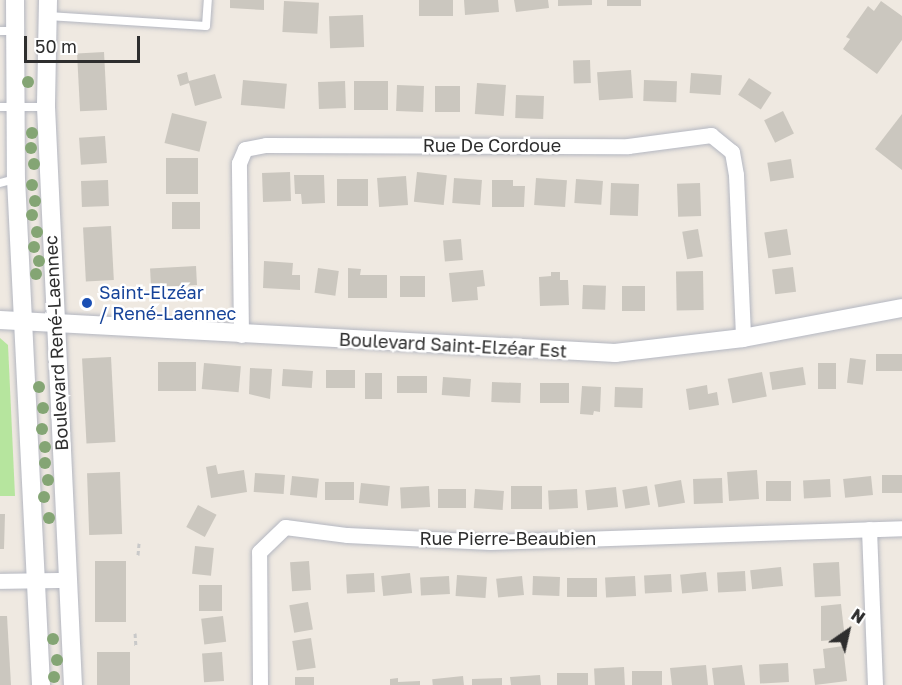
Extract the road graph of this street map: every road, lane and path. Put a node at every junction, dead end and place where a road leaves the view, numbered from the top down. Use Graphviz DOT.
graph roads {
  1 [pos="15,0"];
  2 [pos="208,0"];
  3 [pos="47,8"];
  4 [pos="7,31"];
  5 [pos="7,107"];
  6 [pos="46,107"];
  7 [pos="8,181"];
  8 [pos="902,308"];
  9 [pos="0,320"];
  10 [pos="23,320"];
  11 [pos="54,321"];
  12 [pos="241,335"];
  13 [pos="743,338"];
  14 [pos="902,528"];
  15 [pos="869,529"];
  16 [pos="139,543"];
  17 [pos="138,555"];
  18 [pos="67,580"];
  19 [pos="0,581"];
  20 [pos="35,582"];
  21 [pos="135,633"];
  22 [pos="136,646"];
  23 [pos="41,685"];
  24 [pos="73,685"];
  25 [pos="260,685"];
  26 [pos="875,685"];
  1 -- 4 [label="street, Boulevard René-Laennec"];
  2 -- 3 [label="lane"];
  3 -- 6 [label="street, Boulevard René-Laennec"];
  4 -- 5 [label="street, Boulevard René-Laennec"];
  5 -- 6 [label="lane"];
  5 -- 7 [label="street, Boulevard René-Laennec"];
  6 -- 11 [label="street, Boulevard René-Laennec"];
  7 -- 10 [label="street, Boulevard René-Laennec"];
  8 -- 13 [label="street, Boulevard Saint-Elzéar Est"];
  9 -- 10 [label="street, Boulevard Saint-Elzéar Est"];
  10 -- 11 [label="street, Boulevard Saint-Elzéar Est"];
  10 -- 20 [label="street, Boulevard René-Laennec"];
  11 -- 12 [label="street, Boulevard Saint-Elzéar Est"];
  11 -- 18 [label="street, Boulevard René-Laennec"];
  12 -- 13 [label="street, Boulevard Saint-Elzéar Est"];
  12 -- 13 [label="street, Rue De Cordoue"];
  14 -- 15 [label="street, Rue Pierre-Beaubien"];
  15 -- 25 [label="street, Rue Pierre-Beaubien"];
  15 -- 26 [label="street"];
  16 -- 17 [label="path"];
  18 -- 20 [label="street"];
  18 -- 24 [label="street, Boulevard René-Laennec"];
  19 -- 20 [label="street"];
  20 -- 23 [label="street, Boulevard René-Laennec"];
  21 -- 22 [label="path"];
}
